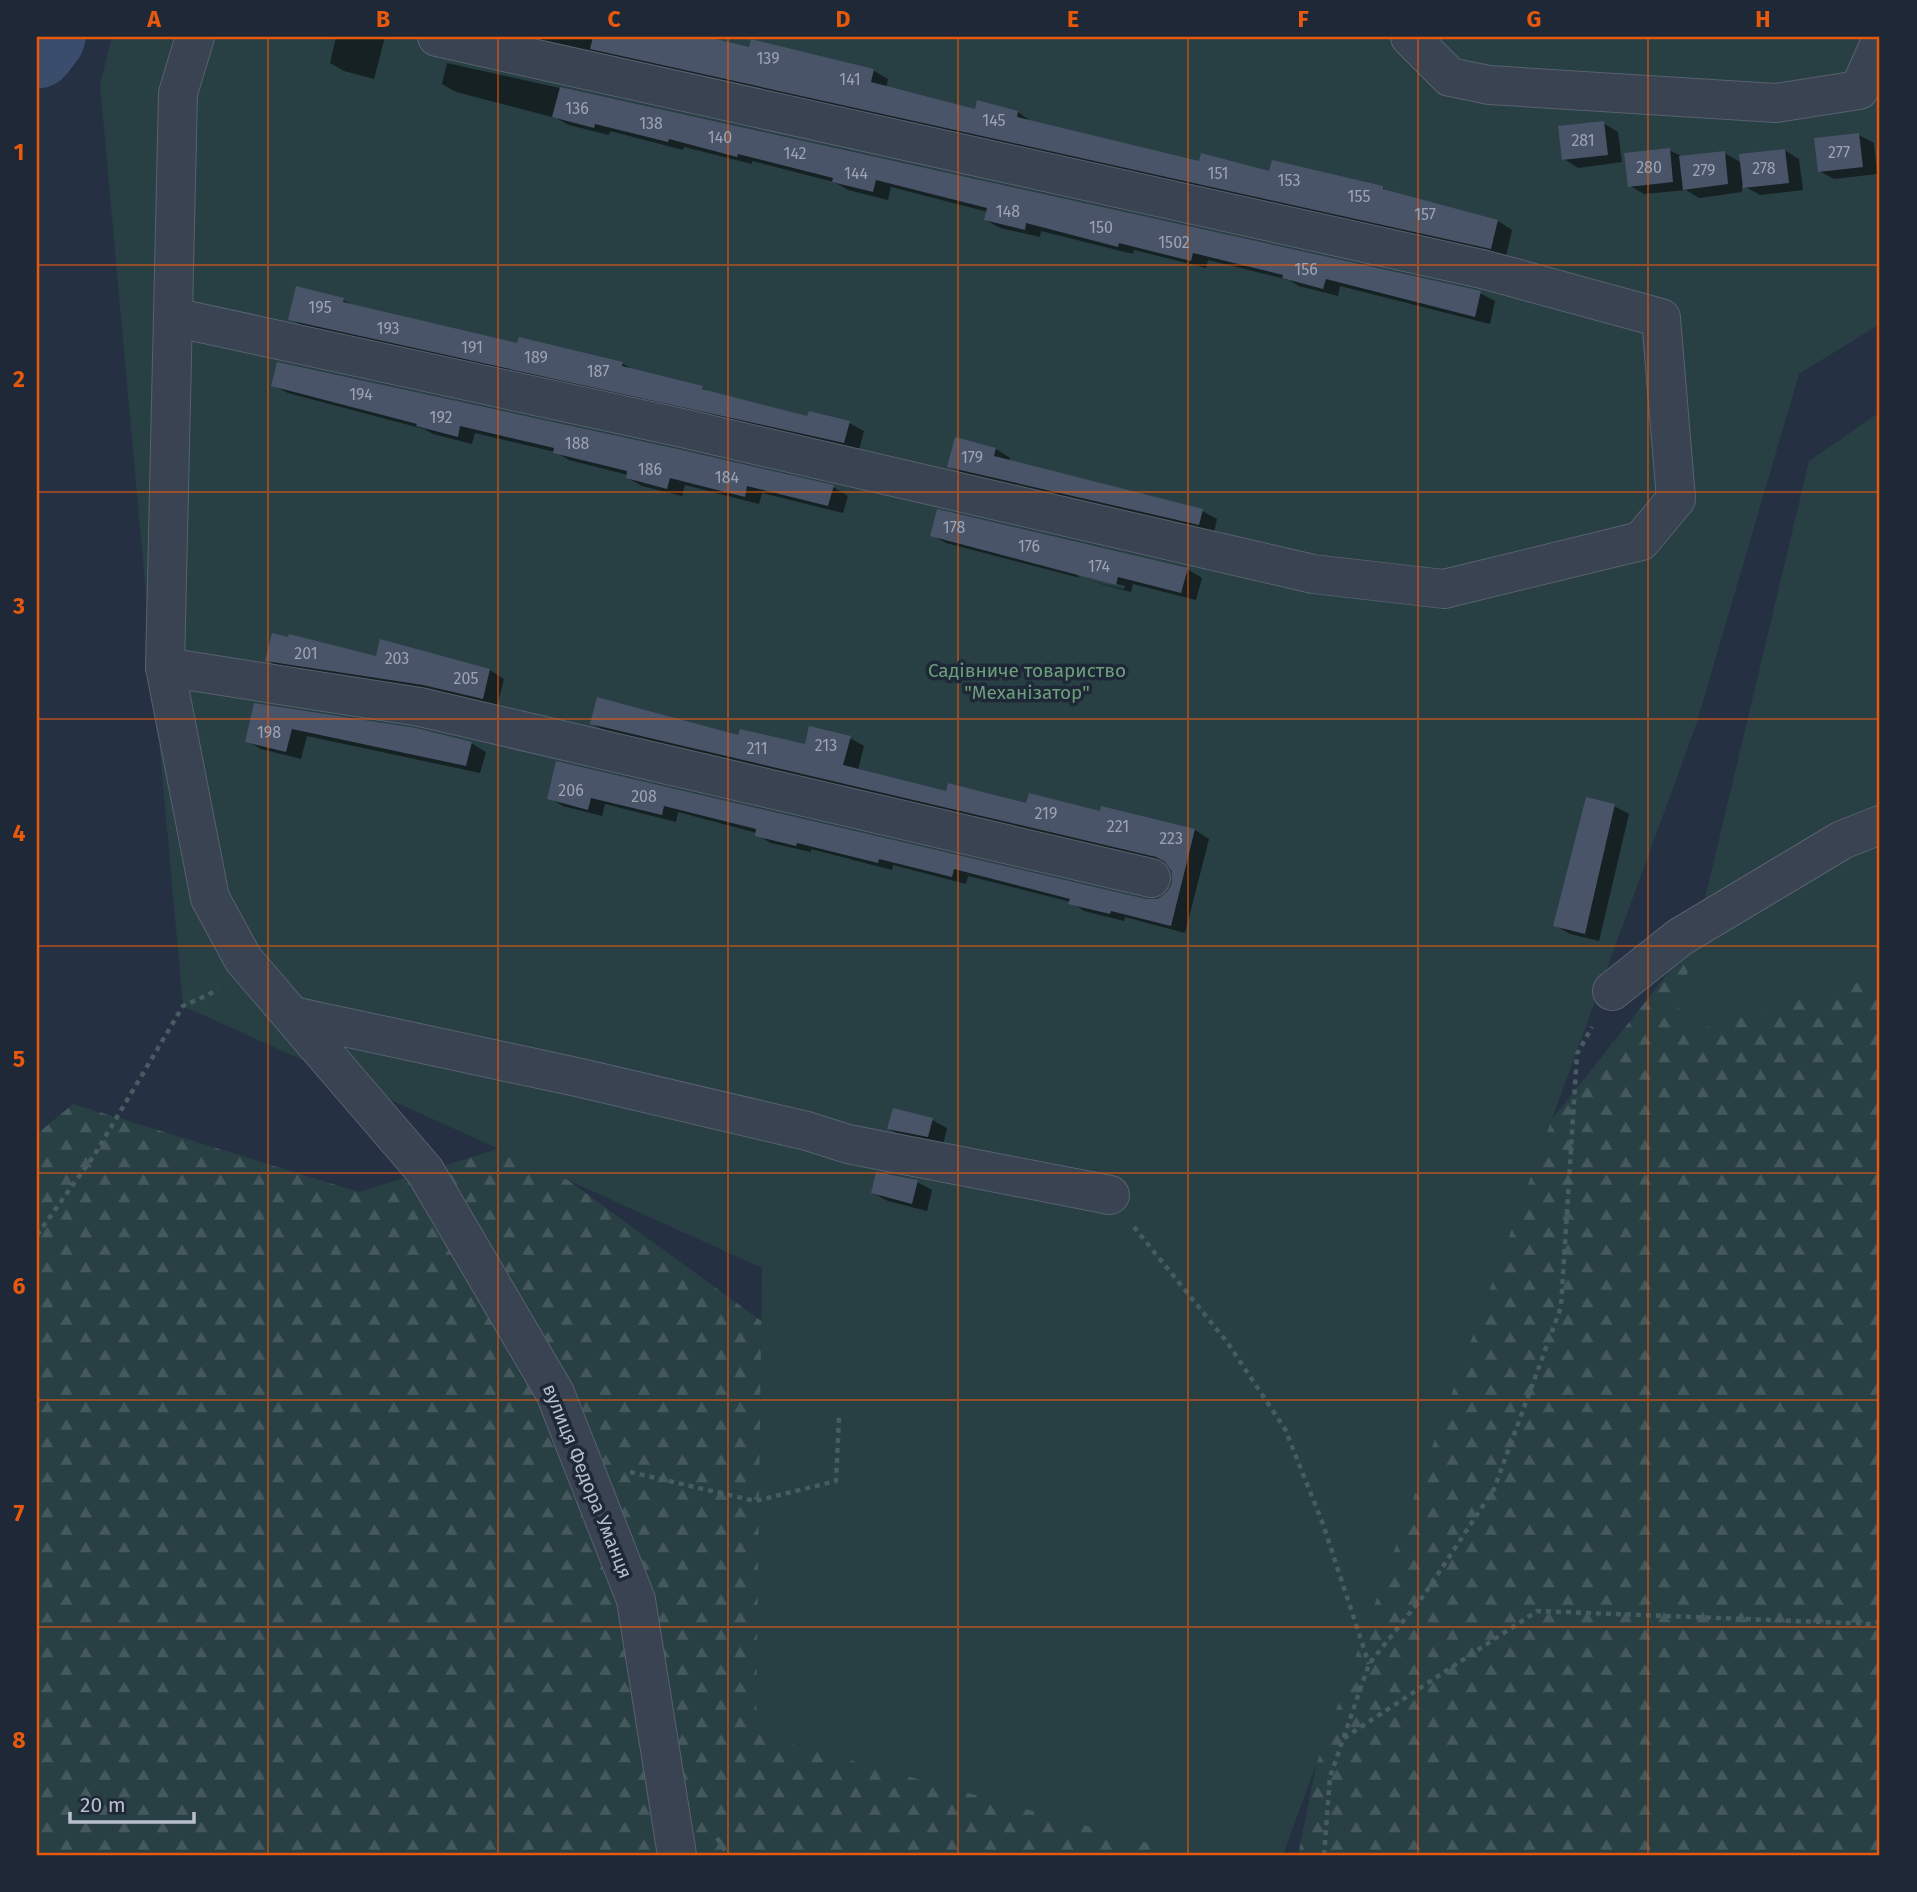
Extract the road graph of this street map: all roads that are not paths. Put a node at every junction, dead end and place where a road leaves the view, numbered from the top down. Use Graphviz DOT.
graph roads {
  1 [pos="195,37"];
  2 [pos="437,37"];
  3 [pos="1410,37"];
  4 [pos="1880,43"];
  5 [pos="1869,87"];
  6 [pos="173,317"];
  7 [pos="165,667"];
  8 [pos="1880,825"];
  9 [pos="1151,878"];
  10 [pos="1612,991"];
  11 [pos="293,1016"];
  12 [pos="1110,1195"];
  13 [pos="677,1855"];
  1 -- 6 [label="street, вулиця Федора Уманця"];
  2 -- 6 [label="street"];
  3 -- 5 [label="street"];
  4 -- 5 [label="street"];
  6 -- 7 [label="street, вулиця Федора Уманця"];
  7 -- 9 [label="street"];
  7 -- 11 [label="street, вулиця Федора Уманця"];
  8 -- 10 [label="street"];
  11 -- 12 [label="street"];
  11 -- 13 [label="street, вулиця Федора Уманця"];
}
